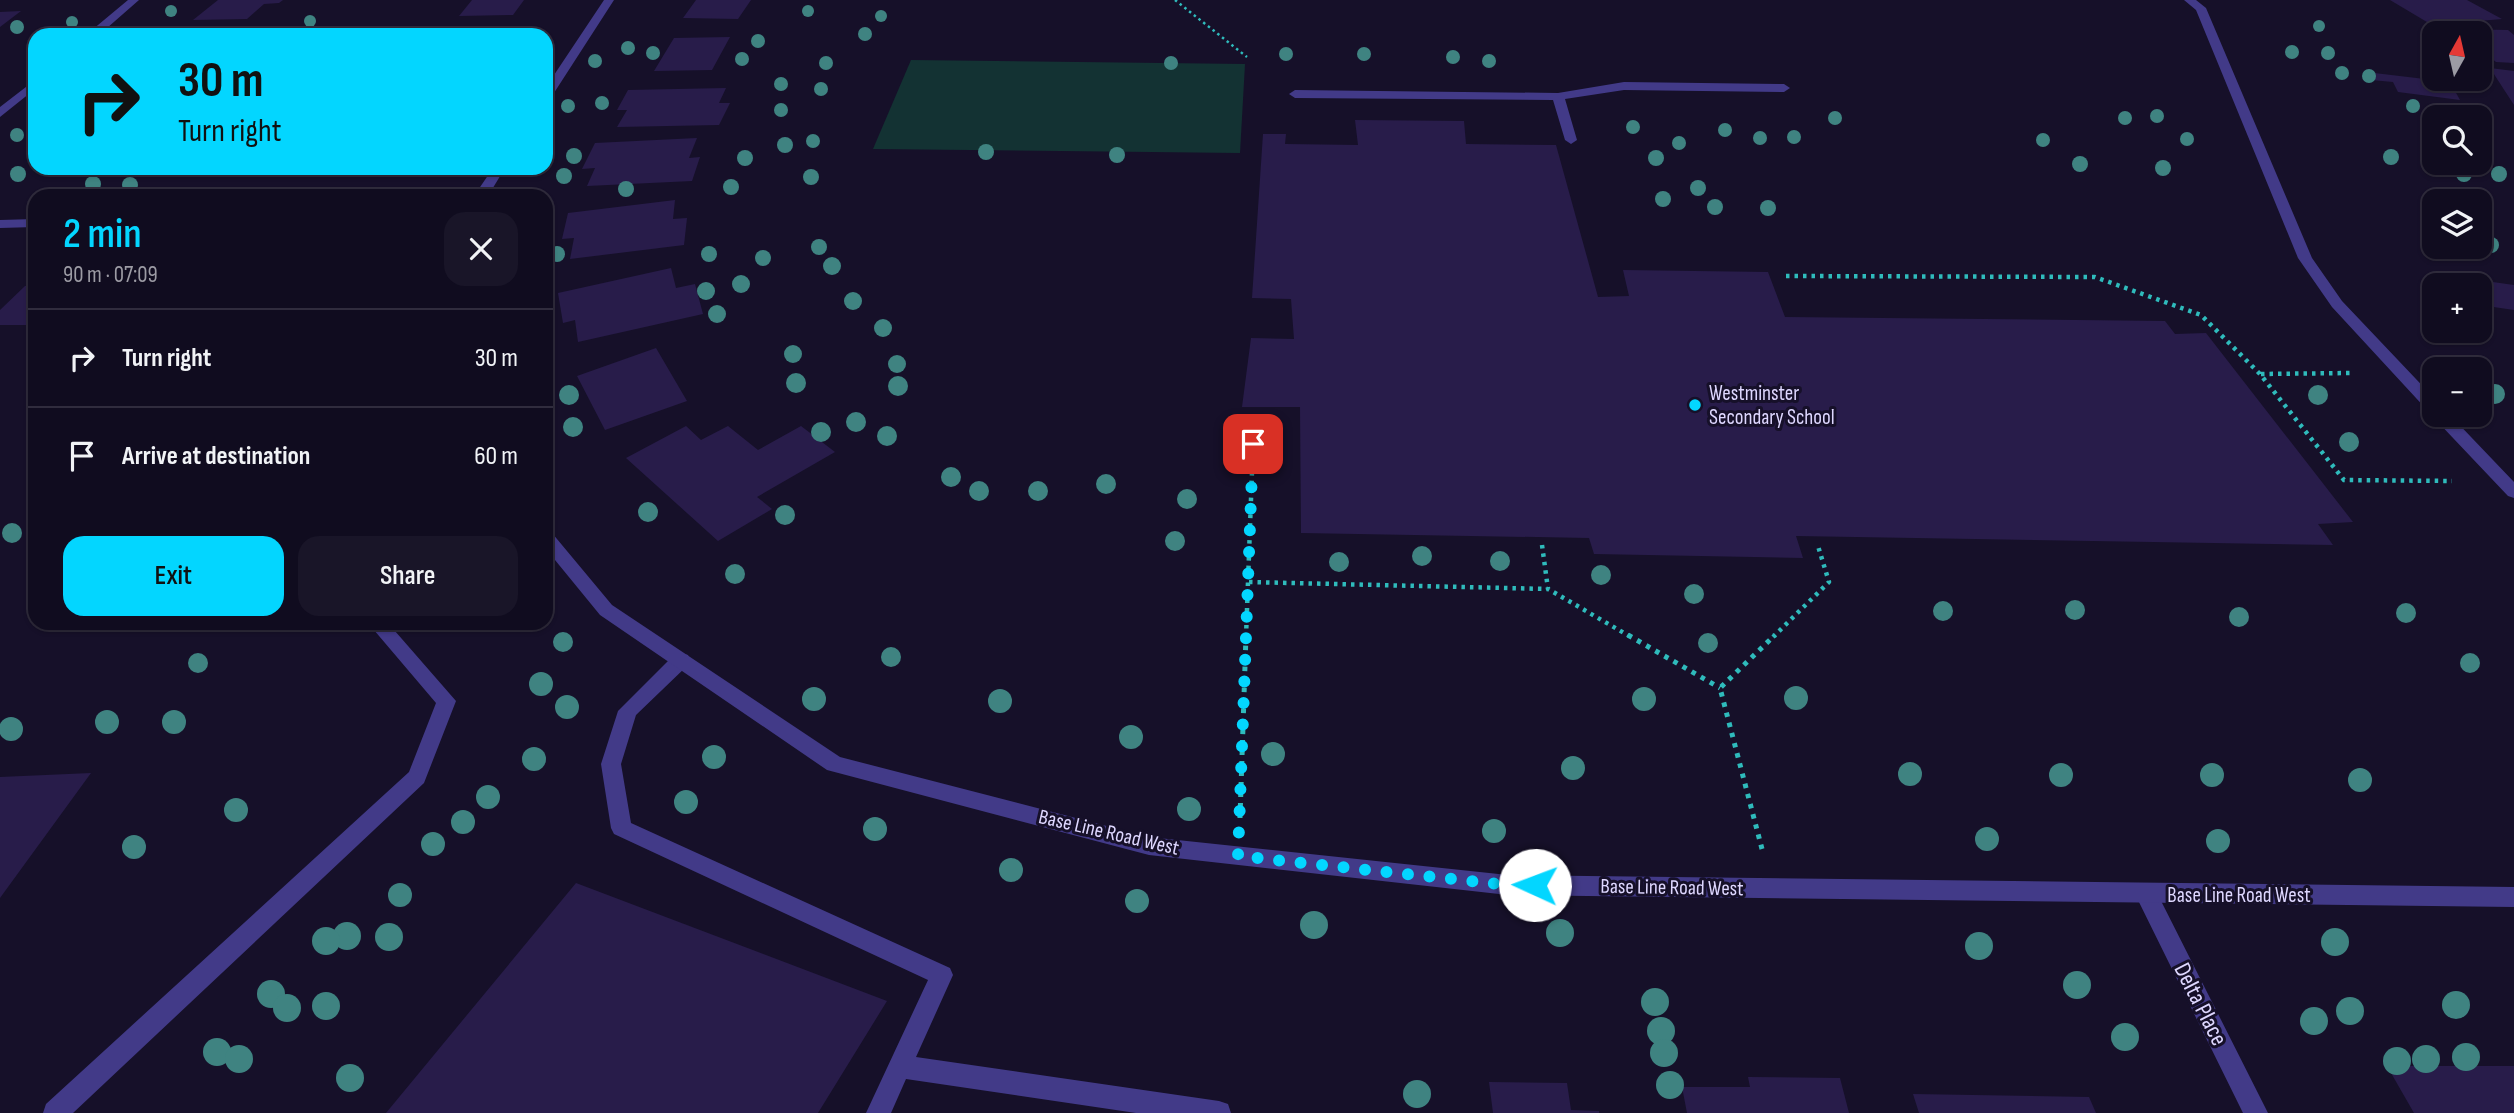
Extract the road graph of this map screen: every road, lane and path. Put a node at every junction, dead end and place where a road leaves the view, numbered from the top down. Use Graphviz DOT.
graph roads {
  1 [pos="134,0"];
  2 [pos="610,0"];
  3 [pos="1175,0"];
  4 [pos="2189,0"];
  5 [pos="100,28"];
  6 [pos="1247,57"];
  7 [pos="553,86"];
  8 [pos="1784,88"];
  9 [pos="28,89"];
  10 [pos="1294,94"];
  11 [pos="1558,97"];
  12 [pos="0,113"];
  13 [pos="1571,140"];
  14 [pos="28,223"];
  15 [pos="0,224"];
  16 [pos="1786,276"];
  17 [pos="2361,373"];
  18 [pos="2260,374"];
  19 [pos="2422,394"];
  20 [pos="2452,427"];
  21 [pos="1253,444"];
  22 [pos="2455,481"];
  23 [pos="2514,492"];
  24 [pos="1542,545"];
  25 [pos="553,546"];
  26 [pos="1818,546"];
  27 [pos="1249,582"];
  28 [pos="1548,589"];
  29 [pos="383,630"];
  30 [pos="681,660"];
  31 [pos="1720,688"];
  32 [pos="1238,856"];
  33 [pos="1773,889"];
  34 [pos="2146,894"];
  35 [pos="2514,897"];
  36 [pos="901,1067"];
  37 [pos="55,1113"];
  38 [pos="878,1113"];
  39 [pos="1219,1113"];
  40 [pos="2256,1113"];
  1 -- 5 [label="street"];
  2 -- 7 [label="street"];
  3 -- 6 [label="path"];
  4 -- 19 [label="street"];
  8 -- 11 [label="street"];
  9 -- 12 [label="street"];
  10 -- 11 [label="street"];
  11 -- 13 [label="street"];
  14 -- 15 [label="street"];
  16 -- 18 [label="path"];
  17 -- 18 [label="path"];
  18 -- 22 [label="path"];
  20 -- 23 [label="street"];
  21 -- 27 [label="path"];
  24 -- 28 [label="path"];
  25 -- 30 [label="street, Base Line Road West"];
  26 -- 31 [label="path"];
  27 -- 28 [label="path"];
  27 -- 32 [label="path"];
  28 -- 31 [label="path"];
  29 -- 37 [label="street"];
  30 -- 32 [label="street, Base Line Road West"];
  30 -- 36 [label="street"];
  31 -- 33 [label="path"];
  32 -- 33 [label="street, Base Line Road West"];
  33 -- 34 [label="street, Base Line Road West"];
  34 -- 35 [label="street, Base Line Road West"];
  34 -- 40 [label="street, Delta Place"];
  36 -- 38 [label="street"];
  36 -- 39 [label="street"];
}
